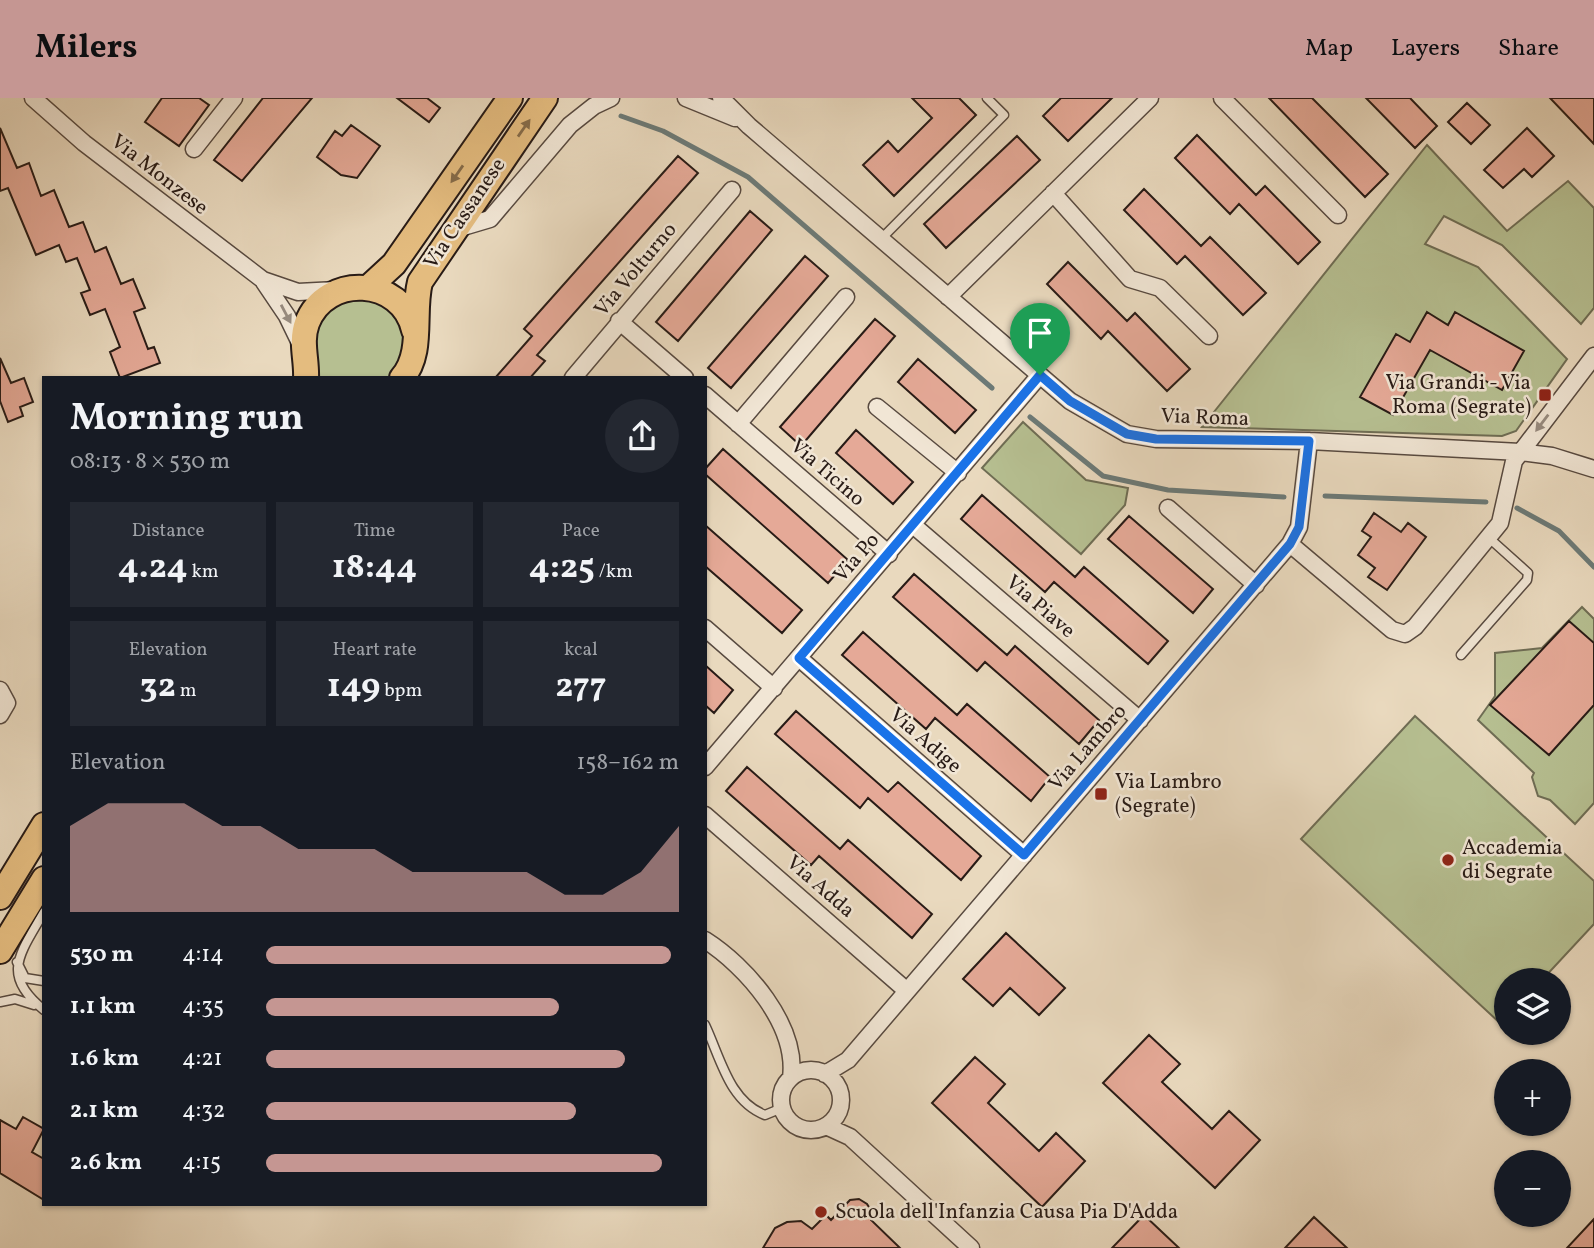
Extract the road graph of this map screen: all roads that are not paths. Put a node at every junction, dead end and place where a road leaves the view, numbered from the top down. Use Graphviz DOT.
graph roads {
  1 [pos="33,98"];
  2 [pos="234,98"];
  3 [pos="510,98"];
  4 [pos="545,98"];
  5 [pos="611,98"];
  6 [pos="686,98"];
  7 [pos="721,98"];
  8 [pos="987,98"];
  9 [pos="1150,98"];
  10 [pos="1222,98"];
  11 [pos="749,126"];
  12 [pos="194,149"];
  13 [pos="732,190"];
  14 [pos="1053,193"];
  15 [pos="1338,215"];
  16 [pos="453,230"];
  17 [pos="882,238"];
  18 [pos="262,280"];
  19 [pos="369,287"];
  20 [pos="342,289"];
  21 [pos="846,297"];
  22 [pos="948,297"];
  23 [pos="619,321"];
  24 [pos="415,335"];
  25 [pos="1209,336"];
  26 [pos="304,351"];
  27 [pos="1594,356"];
  28 [pos="1040,375"];
  29 [pos="306,376"];
  30 [pos="403,376"];
  31 [pos="575,376"];
  32 [pos="683,376"];
  33 [pos="707,397"];
  34 [pos="877,407"];
  35 [pos="738,424"];
  36 [pos="1309,441"];
  37 [pos="1521,452"];
  38 [pos="1594,469"];
  39 [pos="958,473"];
  40 [pos="1168,508"];
  41 [pos="912,525"];
  42 [pos="1489,538"];
  43 [pos="1290,544"];
  44 [pos="889,554"];
  45 [pos="1256,585"];
  46 [pos="707,630"];
  47 [pos="1461,654"];
  48 [pos="799,658"];
  49 [pos="774,688"];
  50 [pos="0,690"];
  51 [pos="0,715"];
  52 [pos="1140,720"];
  53 [pos="707,765"];
  54 [pos="707,818"];
  55 [pos="42,828"];
  56 [pos="1024,855"];
  57 [pos="42,884"];
  58 [pos="0,897"];
  59 [pos="42,914"];
  60 [pos="707,942"];
  61 [pos="8,955"];
  62 [pos="42,981"];
  63 [pos="907,991"];
  64 [pos="0,1002"];
  65 [pos="42,1008"];
  66 [pos="42,1009"];
  67 [pos="707,1030"];
  68 [pos="791,1054"];
  69 [pos="848,1060"];
  70 [pos="819,1072"];
  71 [pos="791,1078"];
  72 [pos="838,1088"];
  73 [pos="782,1108"];
  74 [pos="831,1120"];
  75 [pos="971,1248"];
  1 -- 18 [label="street, Via Monzese"];
  2 -- 12 [label="street"];
  3 -- 19 [label="main road, Via Cassanese, one-way"];
  16 -- 4 [label="main road, Via Cassanese, one-way"];
  5 -- 16 [label="street"];
  6 -- 11 [label="street, Via Roma"];
  7 -- 11 [label="street, Via Roma"];
  8 -- 17 [label="lane"];
  9 -- 14 [label="street"];
  10 -- 15 [label="street"];
  11 -- 17 [label="street, Via Roma"];
  13 -- 23 [label="street, Via Volturno"];
  14 -- 22 [label="street"];
  14 -- 25 [label="street"];
  16 -- 24 [label="main road, Via Cassanese"];
  17 -- 22 [label="street, Via Roma"];
  18 -- 20 [label="street"];
  18 -- 26 [label="street, one-way"];
  19 -- 20 [label="main road"];
  19 -- 24 [label="main road"];
  20 -- 26 [label="main road"];
  21 -- 35 [label="street"];
  22 -- 28 [label="street, Via Roma"];
  23 -- 31 [label="street, Via Volturno"];
  23 -- 32 [label="street"];
  24 -- 30 [label="main road, Via Cassanese"];
  26 -- 29 [label="main road"];
  27 -- 37 [label="street, one-way"];
  28 -- 36 [label="street, Via Roma"];
  28 -- 39 [label="street, Via Po"];
  33 -- 35 [label="street, Via Ticino"];
  34 -- 39 [label="street"];
  35 -- 44 [label="street, Via Ticino"];
  36 -- 37 [label="street, Via Roma"];
  36 -- 43 [label="street, Via Lambro"];
  37 -- 38 [label="street, Via Roma"];
  37 -- 42 [label="street"];
  39 -- 41 [label="street, Via Po"];
  40 -- 45 [label="street"];
  41 -- 44 [label="street, Via Po"];
  41 -- 52 [label="street, Via Piave"];
  42 -- 43 [label="street"];
  42 -- 47 [label="lane"];
  43 -- 45 [label="street, Via Lambro"];
  44 -- 48 [label="street, Via Po"];
  45 -- 52 [label="street, Via Lambro"];
  46 -- 49 [label="street"];
  48 -- 49 [label="street, Via Po"];
  48 -- 56 [label="street, Via Adige"];
  49 -- 53 [label="street, Via Po"];
  50 -- 51 [label="street"];
  52 -- 56 [label="street, Via Lambro"];
  54 -- 63 [label="street, Via Adda"];
  55 -- 58 [label="main road"];
  56 -- 63 [label="street, Via Lambro"];
  57 -- 61 [label="main road"];
  59 -- 61 [label="lane"];
  60 -- 68 [label="street"];
  61 -- 62 [label="lane"];
  61 -- 65 [label="lane"];
  63 -- 69 [label="street, Via Lambro"];
  64 -- 66 [label="lane"];
  67 -- 73 [label="lane"];
  68 -- 70 [label="street"];
  68 -- 71 [label="street"];
  69 -- 70 [label="street, Via Lambro"];
  69 -- 72 [label="street, Via Lambro"];
  70 -- 71 [label="street"];
  70 -- 72 [label="street"];
  71 -- 73 [label="street"];
  72 -- 74 [label="street"];
  73 -- 74 [label="street"];
  74 -- 75 [label="street"];
}
